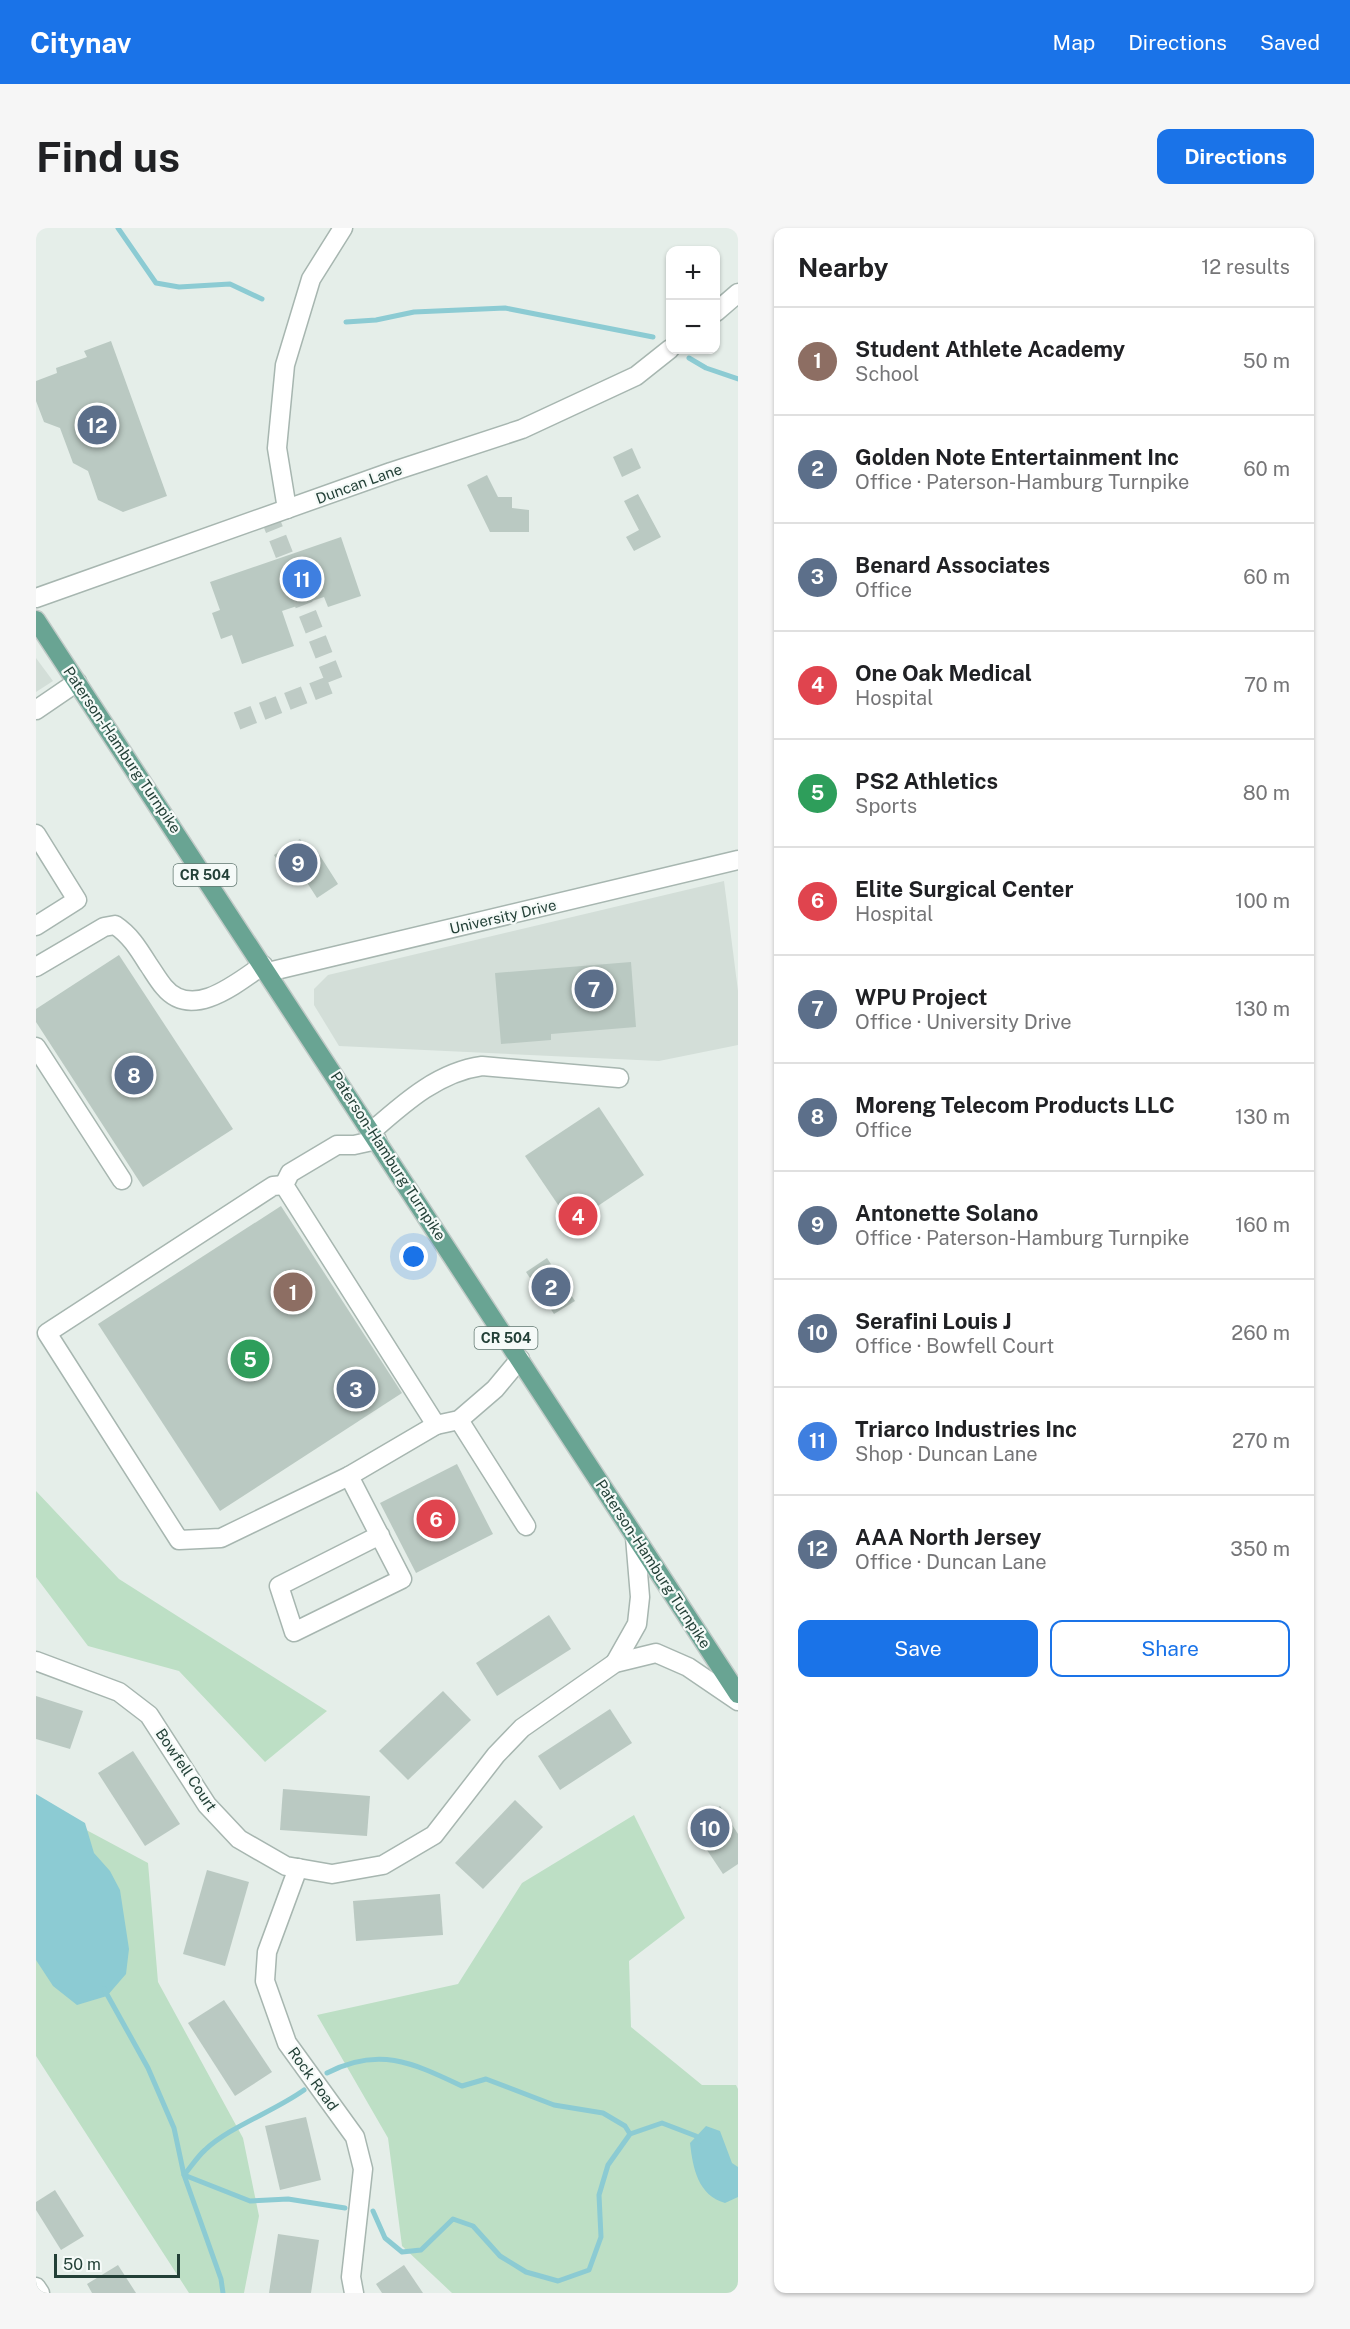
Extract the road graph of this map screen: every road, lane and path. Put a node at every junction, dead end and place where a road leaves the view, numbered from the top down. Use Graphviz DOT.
graph roads {
  1 [pos="343,228"];
  2 [pos="738,293"];
  3 [pos="720,309"];
  4 [pos="666,352"];
  5 [pos="287,509"];
  6 [pos="36,598"];
  7 [pos="36,620"];
  8 [pos="77,682"];
  9 [pos="36,710"];
  10 [pos="36,834"];
  11 [pos="738,860"];
  12 [pos="36,926"];
  13 [pos="36,967"];
  14 [pos="265,969"];
  15 [pos="36,1047"];
  16 [pos="618,1078"];
  17 [pos="375,1135"];
  18 [pos="122,1180"];
  19 [pos="284,1185"];
  20 [pos="520,1359"];
  21 [pos="459,1420"];
  22 [pos="436,1425"];
  23 [pos="349,1476"];
  24 [pos="526,1526"];
  25 [pos="380,1535"];
  26 [pos="636,1537"];
  27 [pos="36,1661"];
  28 [pos="615,1663"];
  29 [pos="738,1694"];
  30 [pos="738,1701"];
  31 [pos="298,1868"];
  32 [pos="36,2287"];
  33 [pos="40,2293"];
  34 [pos="354,2293"];
  1 -- 5 [label="street"];
  2 -- 3 [label="street"];
  4 -- 5 [label="street, Duncan Lane"];
  5 -- 6 [label="street, Duncan Lane"];
  7 -- 8 [label="main road, Paterson-Hamburg Turnpike / CR 504"];
  8 -- 9 [label="street"];
  8 -- 14 [label="main road, Paterson-Hamburg Turnpike / CR 504"];
  10 -- 12 [label="street"];
  11 -- 14 [label="street, University Drive"];
  13 -- 14 [label="street"];
  14 -- 17 [label="main road, Paterson-Hamburg Turnpike / CR 504"];
  15 -- 18 [label="street"];
  16 -- 17 [label="street"];
  17 -- 19 [label="street"];
  17 -- 20 [label="main road, Paterson-Hamburg Turnpike / CR 504"];
  19 -- 22 [label="street"];
  19 -- 23 [label="street"];
  20 -- 21 [label="street"];
  20 -- 26 [label="main road, Paterson-Hamburg Turnpike / CR 504"];
  21 -- 22 [label="street"];
  21 -- 24 [label="street"];
  22 -- 23 [label="street"];
  23 -- 25 [label="street"];
  25 -- 25 [label="street"];
  26 -- 28 [label="street, Bowfell Court"];
  26 -- 29 [label="main road, Paterson-Hamburg Turnpike / CR 504"];
  27 -- 31 [label="street, Bowfell Court"];
  28 -- 30 [label="street, Bowfell Court"];
  28 -- 31 [label="street, Bowfell Court"];
  31 -- 34 [label="street, Rock Road"];
  32 -- 33 [label="street"];
}
